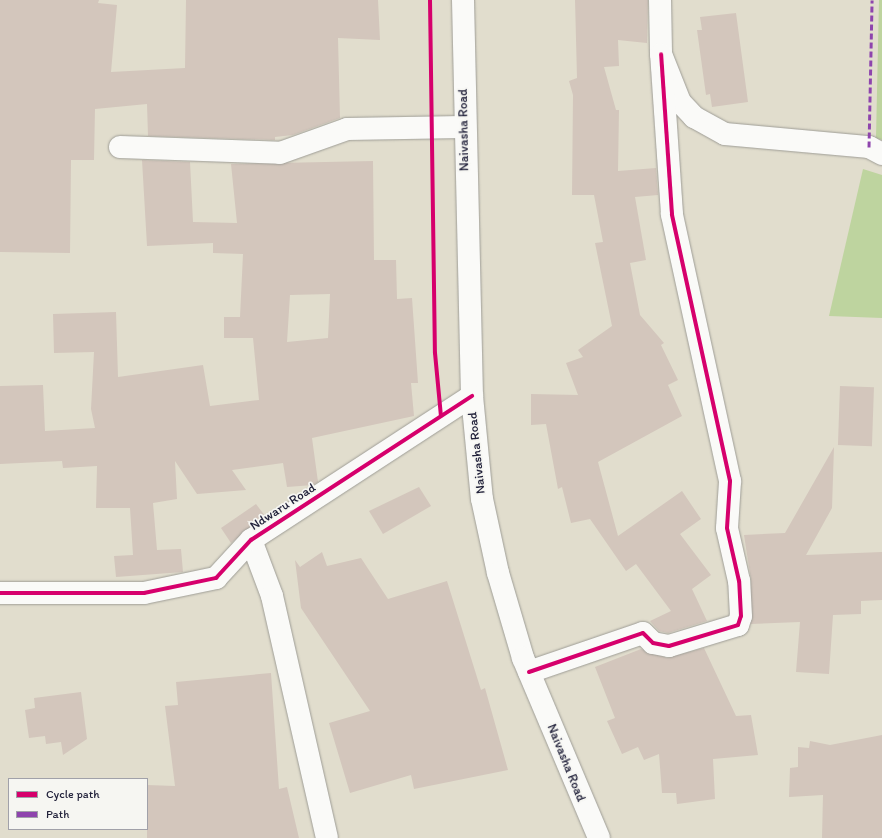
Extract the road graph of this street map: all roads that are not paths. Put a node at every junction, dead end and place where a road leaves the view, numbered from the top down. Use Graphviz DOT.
graph roads {
  1 [pos="463,0"];
  2 [pos="660,0"];
  3 [pos="661,54"];
  4 [pos="463,127"];
  5 [pos="120,147"];
  6 [pos="882,154"];
  7 [pos="472,396"];
  8 [pos="251,540"];
  9 [pos="0,593"];
  10 [pos="529,672"];
  11 [pos="328,838"];
  12 [pos="599,838"];
  1 -- 4 [label="street, Naivasha Road"];
  2 -- 3 [label="street"];
  3 -- 6 [label="street"];
  3 -- 10 [label="street"];
  4 -- 5 [label="street"];
  4 -- 7 [label="street, Naivasha Road"];
  7 -- 8 [label="street, Ndwaru Road"];
  7 -- 10 [label="street, Naivasha Road"];
  8 -- 9 [label="street, Ndwaru Road"];
  8 -- 11 [label="street"];
  10 -- 12 [label="street, Naivasha Road"];
}
